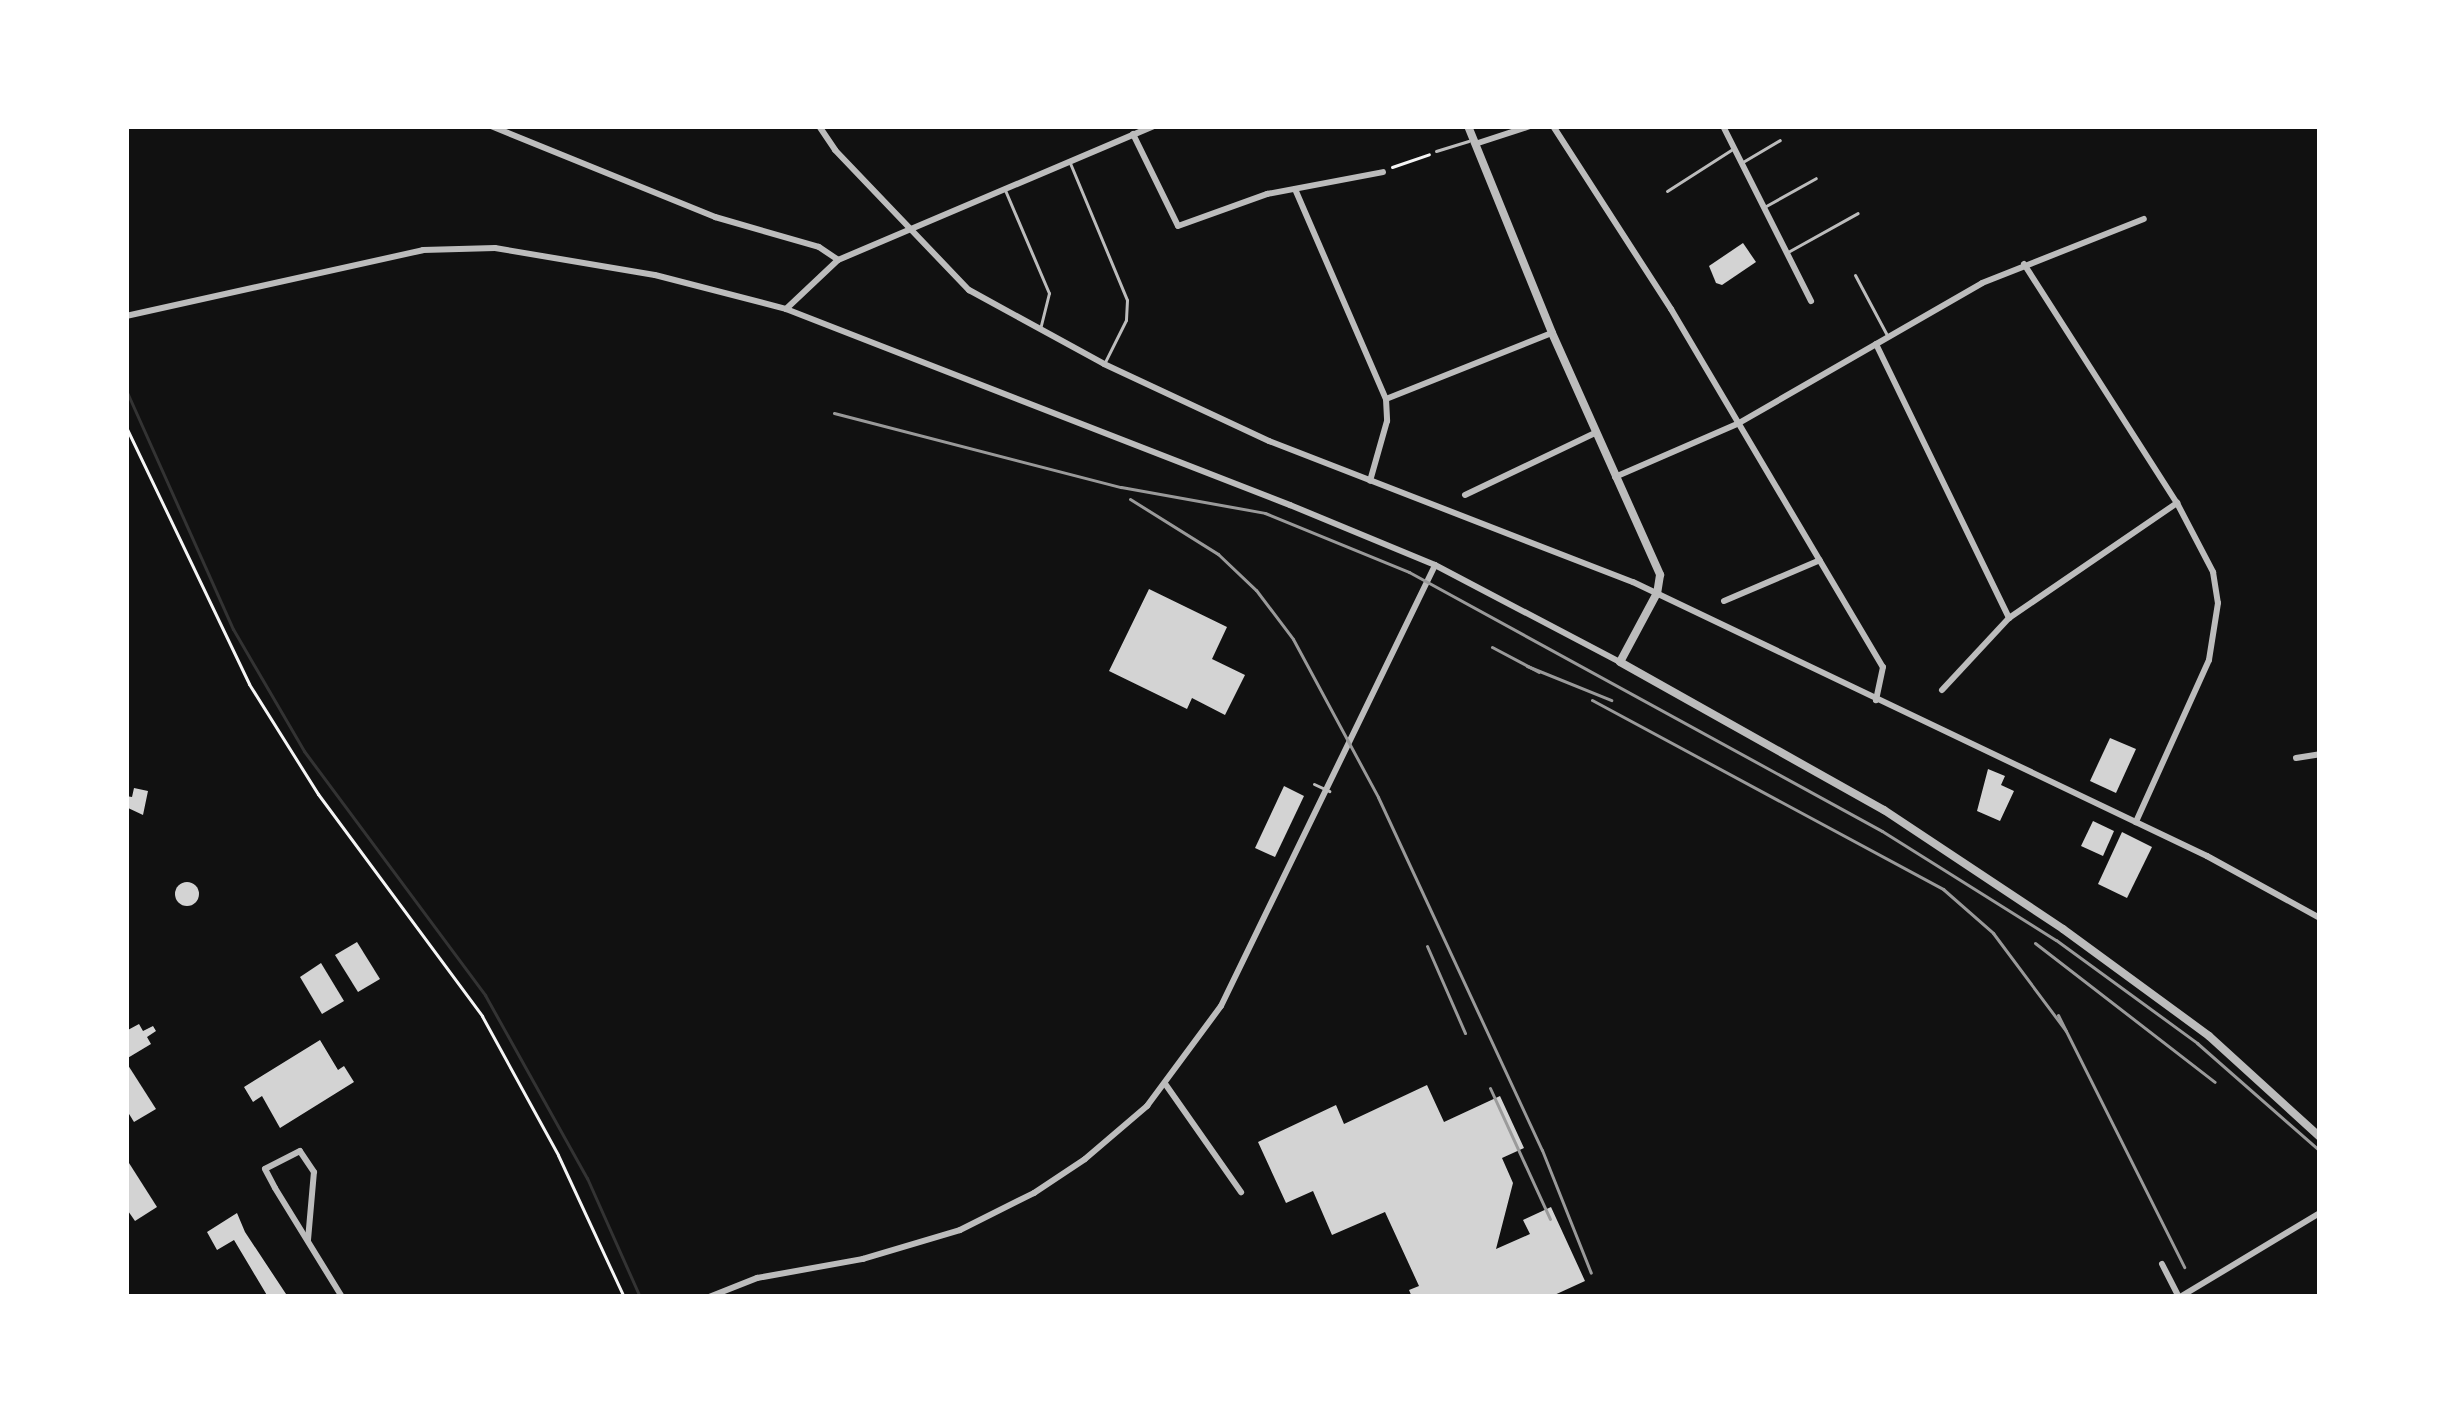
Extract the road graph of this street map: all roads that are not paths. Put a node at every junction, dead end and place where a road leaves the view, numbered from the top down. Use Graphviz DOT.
graph roads {
  1 [pos="491,126"];
  2 [pos="819,126"];
  3 [pos="1153,126"];
  4 [pos="1468,126"];
  5 [pos="1530,126"];
  6 [pos="1552,126"];
  7 [pos="1723,126"];
  8 [pos="1133,134"];
  9 [pos="1780,140"];
  10 [pos="1474,142"];
  11 [pos="1735,148"];
  12 [pos="1436,151"];
  13 [pos="1069,161"];
  14 [pos="1741,163"];
  15 [pos="1383,172"];
  16 [pos="1816,178"];
  17 [pos="1005,189"];
  18 [pos="1295,189"];
  19 [pos="1667,191"];
  20 [pos="1762,208"];
  21 [pos="1858,213"];
  22 [pos="2144,218"];
  23 [pos="911,229"];
  24 [pos="1785,253"];
  25 [pos="838,260"];
  26 [pos="2024,265"];
  27 [pos="1855,275"];
  28 [pos="1811,301"];
  29 [pos="786,309"];
  30 [pos="126,316"];
  31 [pos="1040,330"];
  32 [pos="1552,333"];
  33 [pos="1888,337"];
  34 [pos="1876,344"];
  35 [pos="1104,364"];
  36 [pos="1386,399"];
  37 [pos="1738,423"];
  38 [pos="1595,433"];
  39 [pos="1616,477"];
  40 [pos="1370,481"];
  41 [pos="1465,495"];
  42 [pos="2177,503"];
  43 [pos="1821,560"];
  44 [pos="1435,565"];
  45 [pos="1657,593"];
  46 [pos="1724,601"];
  47 [pos="2008,618"];
  48 [pos="1620,662"];
  49 [pos="1942,690"];
  50 [pos="1876,700"];
  51 [pos="2320,754"];
  52 [pos="2296,758"];
  53 [pos="1314,784"];
  54 [pos="1329,791"];
  55 [pos="2136,822"];
  56 [pos="2320,918"];
  57 [pos="1166,1084"];
  58 [pos="2320,1137"];
  59 [pos="1241,1192"];
  60 [pos="2320,1213"];
  61 [pos="308,1240"];
  62 [pos="2162,1264"];
  63 [pos="342,1297"];
  64 [pos="710,1297"];
  65 [pos="2180,1297"];
  1 -- 25 [label="street"];
  2 -- 23 [label="street"];
  3 -- 8 [label="street"];
  4 -- 10 [label="street"];
  5 -- 10 [label="street"];
  6 -- 37 [label="street"];
  7 -- 11 [label="street"];
  8 -- 13 [label="street"];
  8 -- 18 [label="street"];
  9 -- 14 [label="lane"];
  10 -- 12 [label="lane"];
  10 -- 32 [label="street"];
  11 -- 14 [label="street"];
  11 -- 19 [label="lane"];
  13 -- 17 [label="street"];
  13 -- 35 [label="lane"];
  14 -- 20 [label="street"];
  15 -- 18 [label="street"];
  16 -- 20 [label="lane"];
  17 -- 23 [label="street"];
  17 -- 31 [label="lane"];
  18 -- 36 [label="street"];
  20 -- 24 [label="street"];
  21 -- 24 [label="lane"];
  22 -- 26 [label="street"];
  23 -- 25 [label="street"];
  23 -- 31 [label="street"];
  24 -- 28 [label="street"];
  25 -- 29 [label="street"];
  26 -- 33 [label="street"];
  26 -- 42 [label="street"];
  27 -- 33 [label="lane"];
  29 -- 30 [label="street"];
  29 -- 44 [label="street"];
  31 -- 35 [label="street"];
  32 -- 36 [label="street"];
  32 -- 38 [label="street"];
  33 -- 34 [label="street"];
  34 -- 37 [label="street"];
  34 -- 47 [label="street"];
  35 -- 40 [label="street"];
  36 -- 40 [label="street"];
  37 -- 39 [label="street"];
  37 -- 43 [label="street"];
  38 -- 39 [label="street"];
  38 -- 41 [label="street"];
  39 -- 45 [label="street"];
  40 -- 45 [label="street"];
  42 -- 47 [label="street"];
  42 -- 55 [label="street"];
  43 -- 46 [label="street"];
  43 -- 50 [label="street"];
  44 -- 48 [label="street"];
  44 -- 54 [label="street"];
  45 -- 48 [label="street"];
  45 -- 50 [label="street"];
  47 -- 49 [label="street"];
  48 -- 58 [label="street"];
  50 -- 55 [label="street"];
  51 -- 52 [label="street"];
  53 -- 54 [label="lane"];
  54 -- 57 [label="street"];
  55 -- 56 [label="street"];
  57 -- 59 [label="street"];
  57 -- 64 [label="street"];
  60 -- 65 [label="street"];
  61 -- 61 [label="street"];
  61 -- 63 [label="street"];
  62 -- 65 [label="street"];
}
